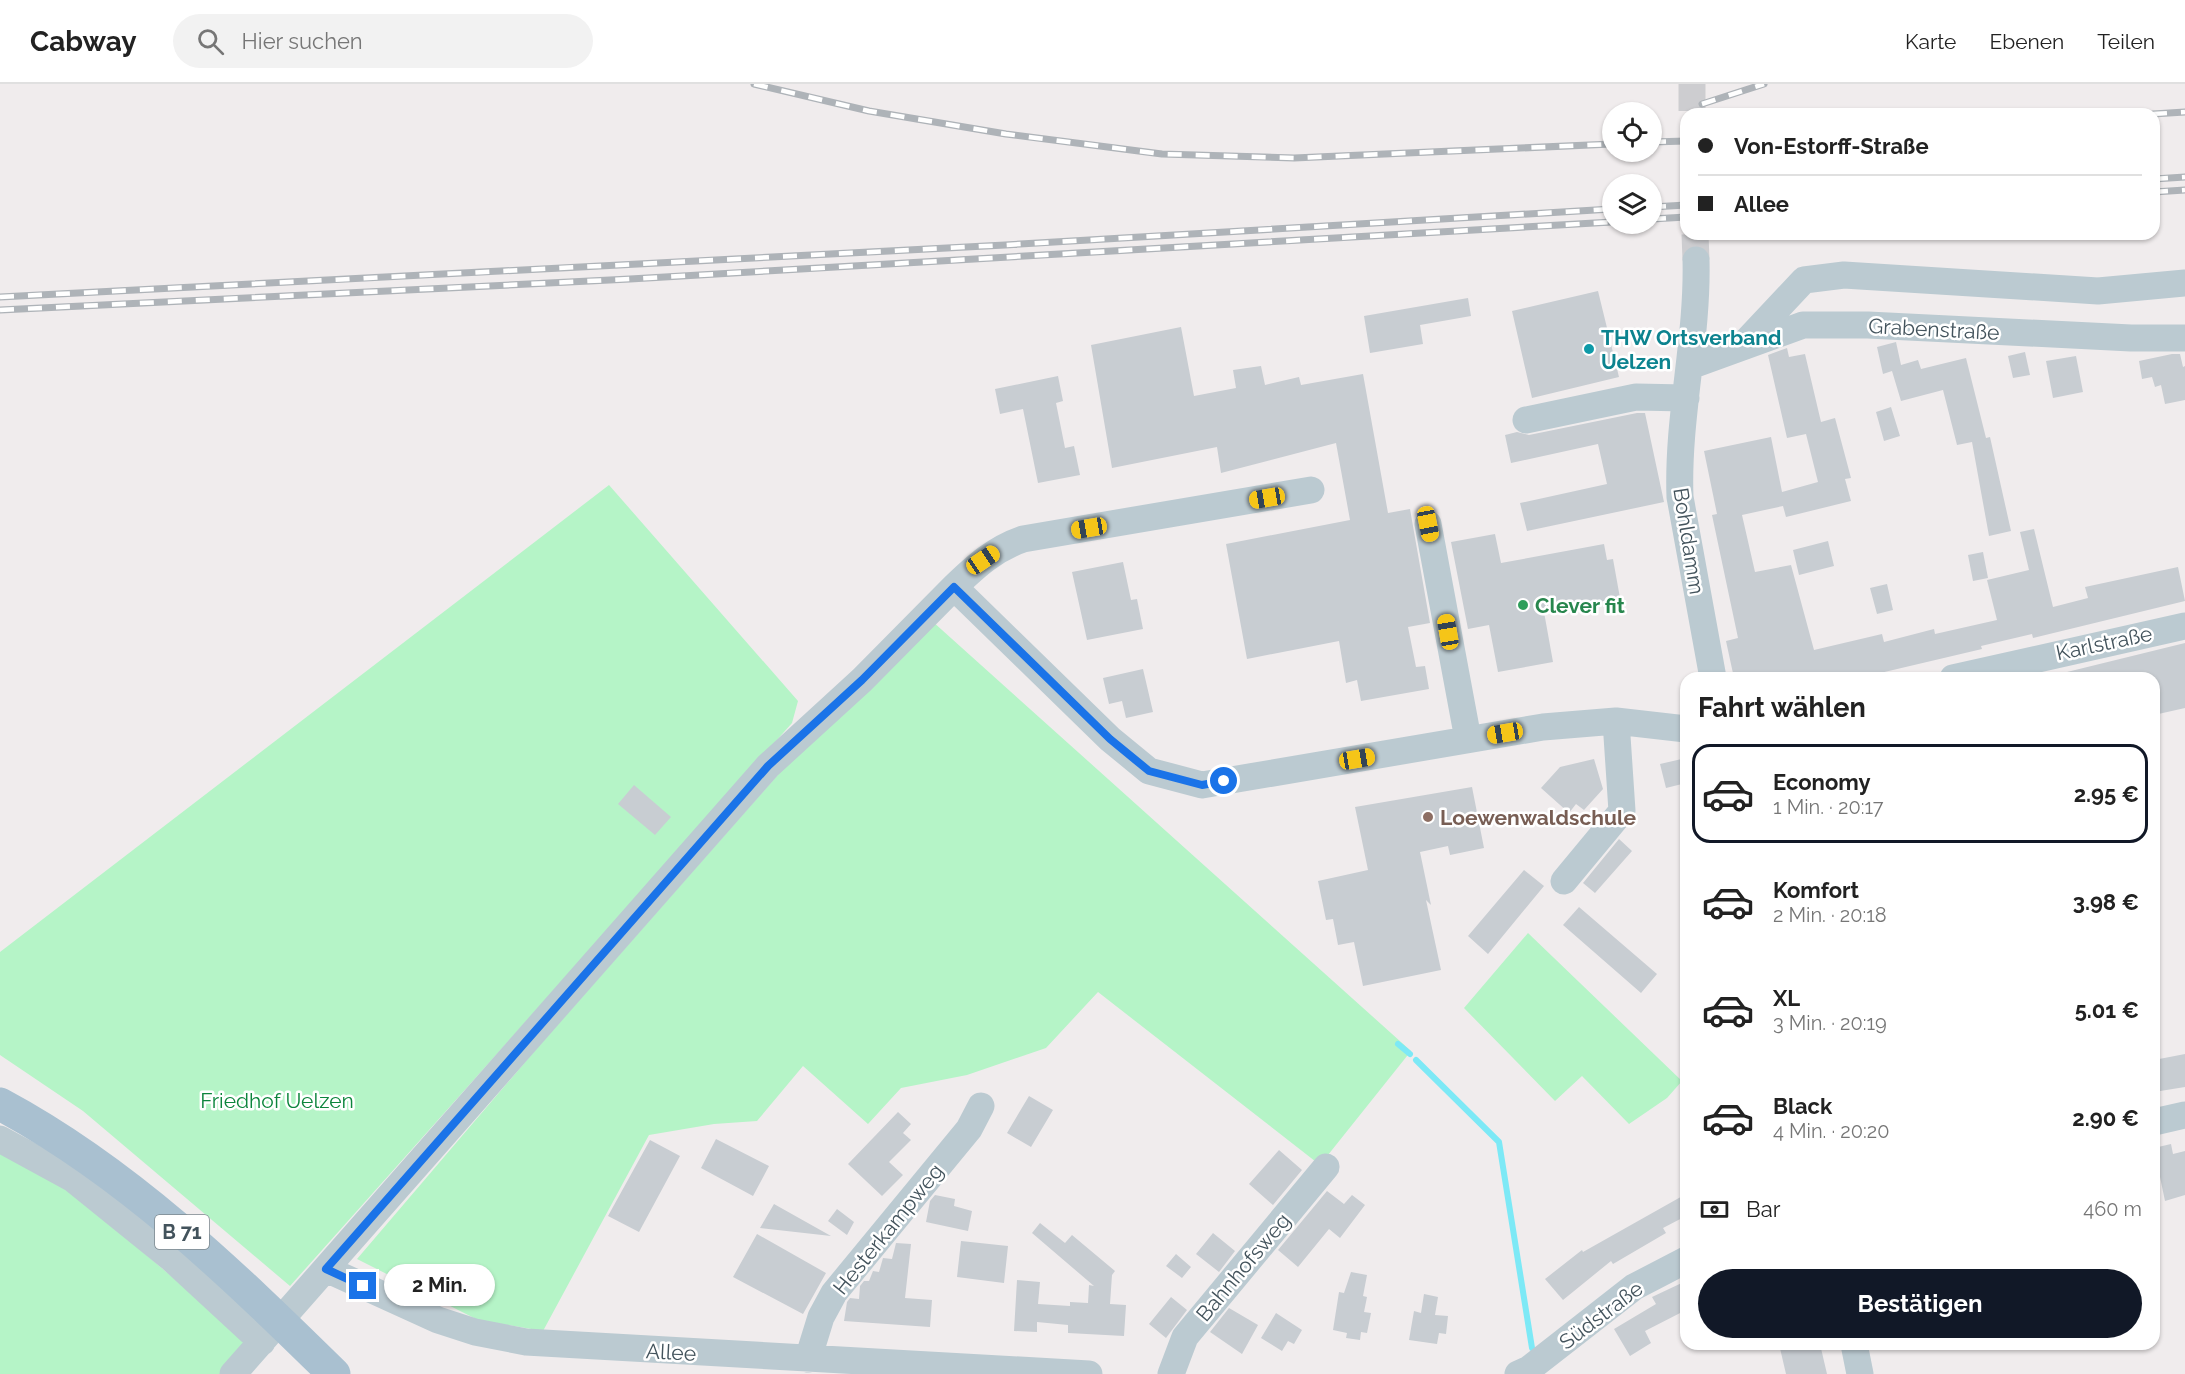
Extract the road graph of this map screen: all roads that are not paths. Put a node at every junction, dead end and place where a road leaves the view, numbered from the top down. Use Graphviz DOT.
graph roads {
  1 [pos="1696,260"];
  2 [pos="2185,283"];
  3 [pos="2185,338"];
  4 [pos="1739,348"];
  5 [pos="1690,366"];
  6 [pos="1686,398"];
  7 [pos="1526,420"];
  8 [pos="1311,490"];
  9 [pos="1428,524"];
  10 [pos="954,587"];
  11 [pos="2185,626"];
  12 [pos="1712,672"];
  13 [pos="1980,672"];
  14 [pos="1616,721"];
  15 [pos="1680,728"];
  16 [pos="1468,740"];
  17 [pos="1564,881"];
  18 [pos="981,1106"];
  19 [pos="2185,1115"];
  20 [pos="5,1118"];
  21 [pos="2160,1121"];
  22 [pos="1326,1167"];
  23 [pos="1680,1263"];
  24 [pos="326,1269"];
  25 [pos="271,1331"];
  26 [pos="1855,1350"];
  27 [pos="808,1359"];
  28 [pos="1029,1372"];
  29 [pos="233,1374"];
  30 [pos="334,1374"];
  31 [pos="1089,1374"];
  32 [pos="1171,1374"];
  33 [pos="1518,1374"];
  34 [pos="1860,1374"];
  1 -- 5 [label="street, Bohldamm"];
  2 -- 4 [label="street"];
  3 -- 4 [label="street, Grabenstraße"];
  4 -- 5 [label="street, Grabenstraße"];
  5 -- 6 [label="street, Bohldamm"];
  6 -- 7 [label="street"];
  6 -- 12 [label="street, Bohldamm"];
  8 -- 10 [label="street"];
  9 -- 16 [label="street"];
  10 -- 16 [label="street"];
  10 -- 24 [label="street"];
  11 -- 13 [label="street, Karlstraße"];
  14 -- 15 [label="street"];
  14 -- 16 [label="street"];
  14 -- 17 [label="street"];
  18 -- 27 [label="street, Hesterkampweg"];
  19 -- 21 [label="street"];
  20 -- 25 [label="main road, B 71"];
  22 -- 32 [label="street, Bahnhofsweg"];
  23 -- 33 [label="street, Südstraße"];
  24 -- 25 [label="street"];
  24 -- 27 [label="street, Allee"];
  25 -- 29 [label="street"];
  25 -- 30 [label="main road, B 71"];
  26 -- 34 [label="street"];
  27 -- 28 [label="street, Allee"];
  28 -- 31 [label="street, Allee"];
}
